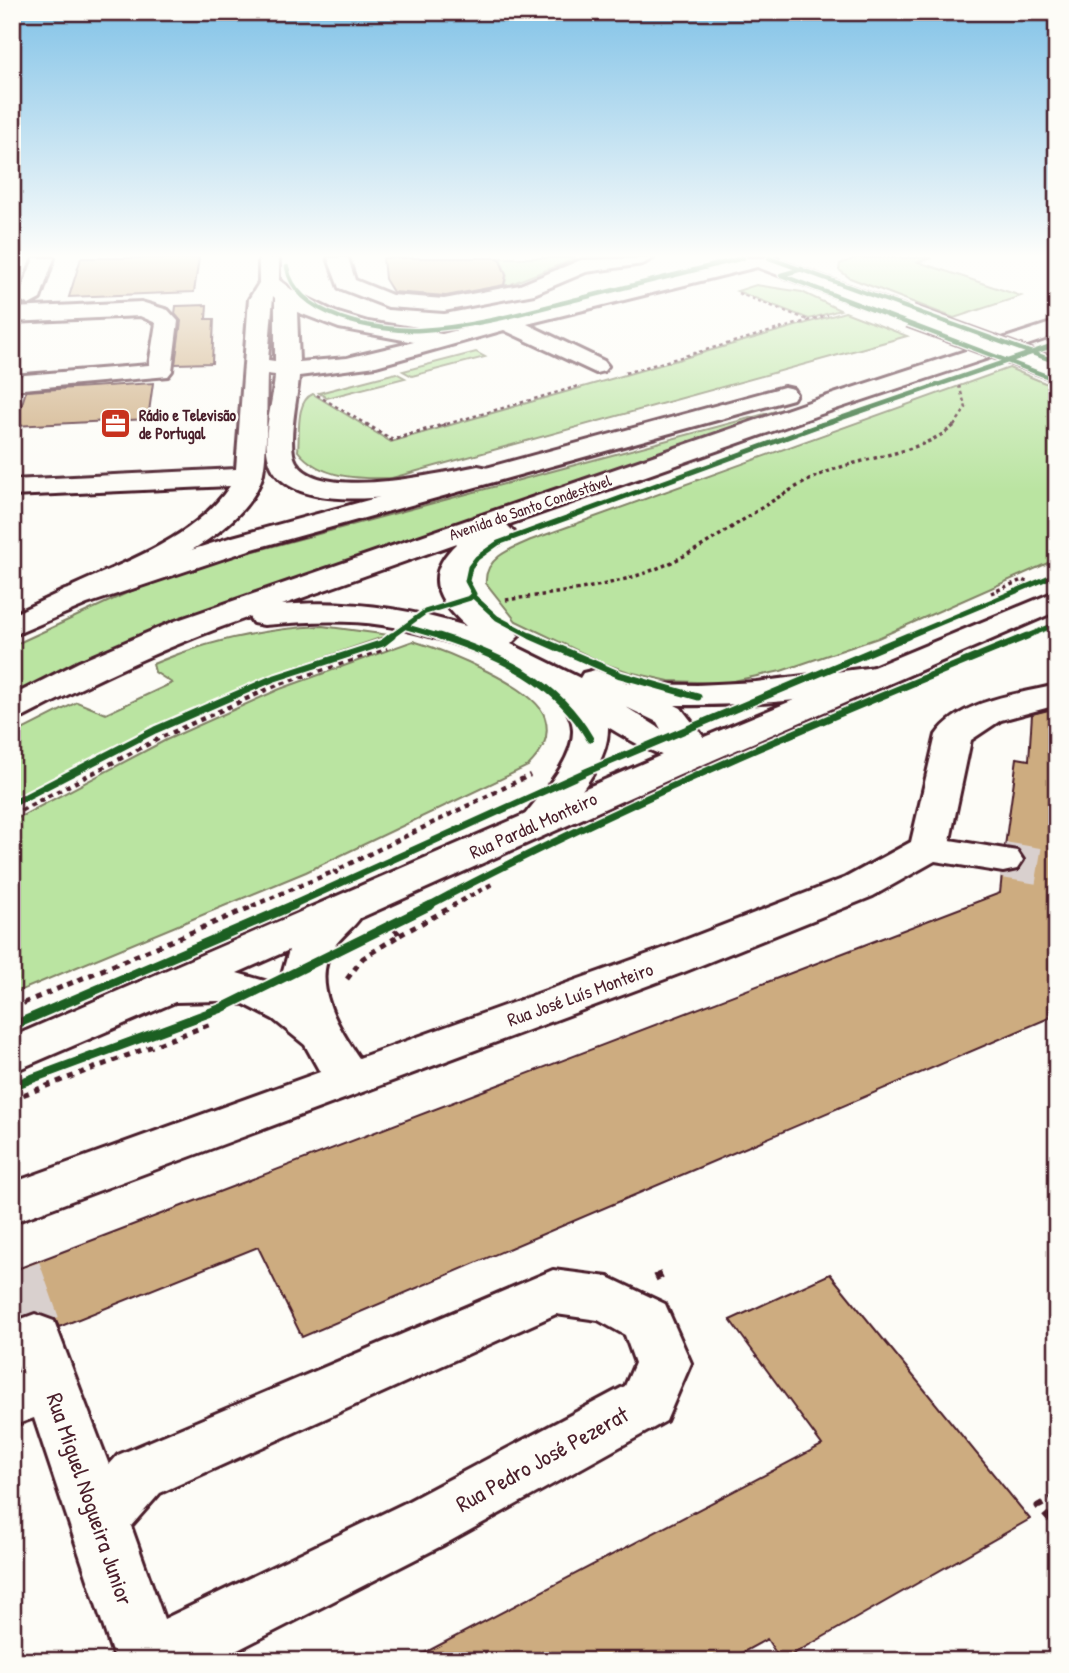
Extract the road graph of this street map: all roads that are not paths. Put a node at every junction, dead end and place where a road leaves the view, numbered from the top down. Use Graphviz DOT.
graph roads {
  1 [pos="165,336"];
  2 [pos="258,336"];
  3 [pos="283,336"];
  4 [pos="428,336"];
  5 [pos="444,336"];
  6 [pos="462,336"];
  7 [pos="528,336"];
  8 [pos="965,336"];
  9 [pos="969,336"];
  10 [pos="1033,336"];
  11 [pos="438,337"];
  12 [pos="256,366"];
  13 [pos="1057,370"];
  14 [pos="287,375"];
  15 [pos="591,375"];
  16 [pos="12,383"];
  17 [pos="521,466"];
  18 [pos="249,477"];
  19 [pos="599,483"];
  20 [pos="12,488"];
  21 [pos="1044,592"];
  22 [pos="76,597"];
  23 [pos="12,627"];
  24 [pos="186,628"];
  25 [pos="1057,628"];
  26 [pos="977,634"];
  27 [pos="875,677"];
  28 [pos="578,681"];
  29 [pos="1057,695"];
  30 [pos="12,710"];
  31 [pos="698,752"];
  32 [pos="538,823"];
  33 [pos="929,848"];
  34 [pos="1003,860"];
  35 [pos="378,919"];
  36 [pos="144,997"];
  37 [pos="323,1040"];
  38 [pos="12,1056"];
  39 [pos="348,1077"];
  40 [pos="12,1203"];
  41 [pos="33,1374"];
  42 [pos="97,1520"];
  43 [pos="147,1661"];
  1 -- 16 [label="main road"];
  2 -- 12 [label="main road"];
  3 -- 14 [label="main road"];
  4 -- 11 [label="main road"];
  5 -- 11 [label="main road"];
  6 -- 14 [label="main road"];
  7 -- 15 [label="main road"];
  8 -- 13 [label="main road, bridge"];
  9 -- 17 [label="main road, Avenida do Santo Condestável"];
  10 -- 19 [label="main road, Avenida do Santo Condestável"];
  11 -- 14 [label="main road"];
  12 -- 14 [label="main road"];
  12 -- 18 [label="main road"];
  14 -- 17 [label="main road"];
  17 -- 22 [label="main road, Avenida do Santo Condestável"];
  18 -- 20 [label="main road"];
  18 -- 22 [label="main road"];
  19 -- 24 [label="main road, Avenida do Santo Condestável"];
  19 -- 28 [label="main road"];
  21 -- 26 [label="main road, Rua Pardal Monteiro"];
  22 -- 23 [label="main road, Avenida do Santo Condestável"];
  24 -- 28 [label="main road"];
  24 -- 30 [label="main road, Avenida do Santo Condestável"];
  25 -- 26 [label="main road"];
  26 -- 27 [label="main road, Rua Pardal Monteiro"];
  27 -- 28 [label="main road"];
  27 -- 31 [label="main road, Rua Pardal Monteiro"];
  28 -- 31 [label="main road"];
  28 -- 32 [label="main road"];
  29 -- 33 [label="main road"];
  31 -- 32 [label="main road, Rua Pardal Monteiro"];
  32 -- 35 [label="main road, Rua Pardal Monteiro"];
  33 -- 34 [label="main road"];
  33 -- 39 [label="main road, Rua José Luís Monteiro"];
  35 -- 36 [label="main road, Rua Pardal Monteiro"];
  35 -- 37 [label="main road"];
  36 -- 37 [label="main road"];
  36 -- 38 [label="main road, Rua Pardal Monteiro"];
  37 -- 39 [label="main road"];
  39 -- 40 [label="main road, Rua José Luís Monteiro"];
  41 -- 42 [label="main road, Rua Miguel Nogueira Junior"];
  42 -- 43 [label="main road, Rua Miguel Nogueira Junior"];
  42 -- 43 [label="main road, Rua Pedro José Pezerat"];
}
